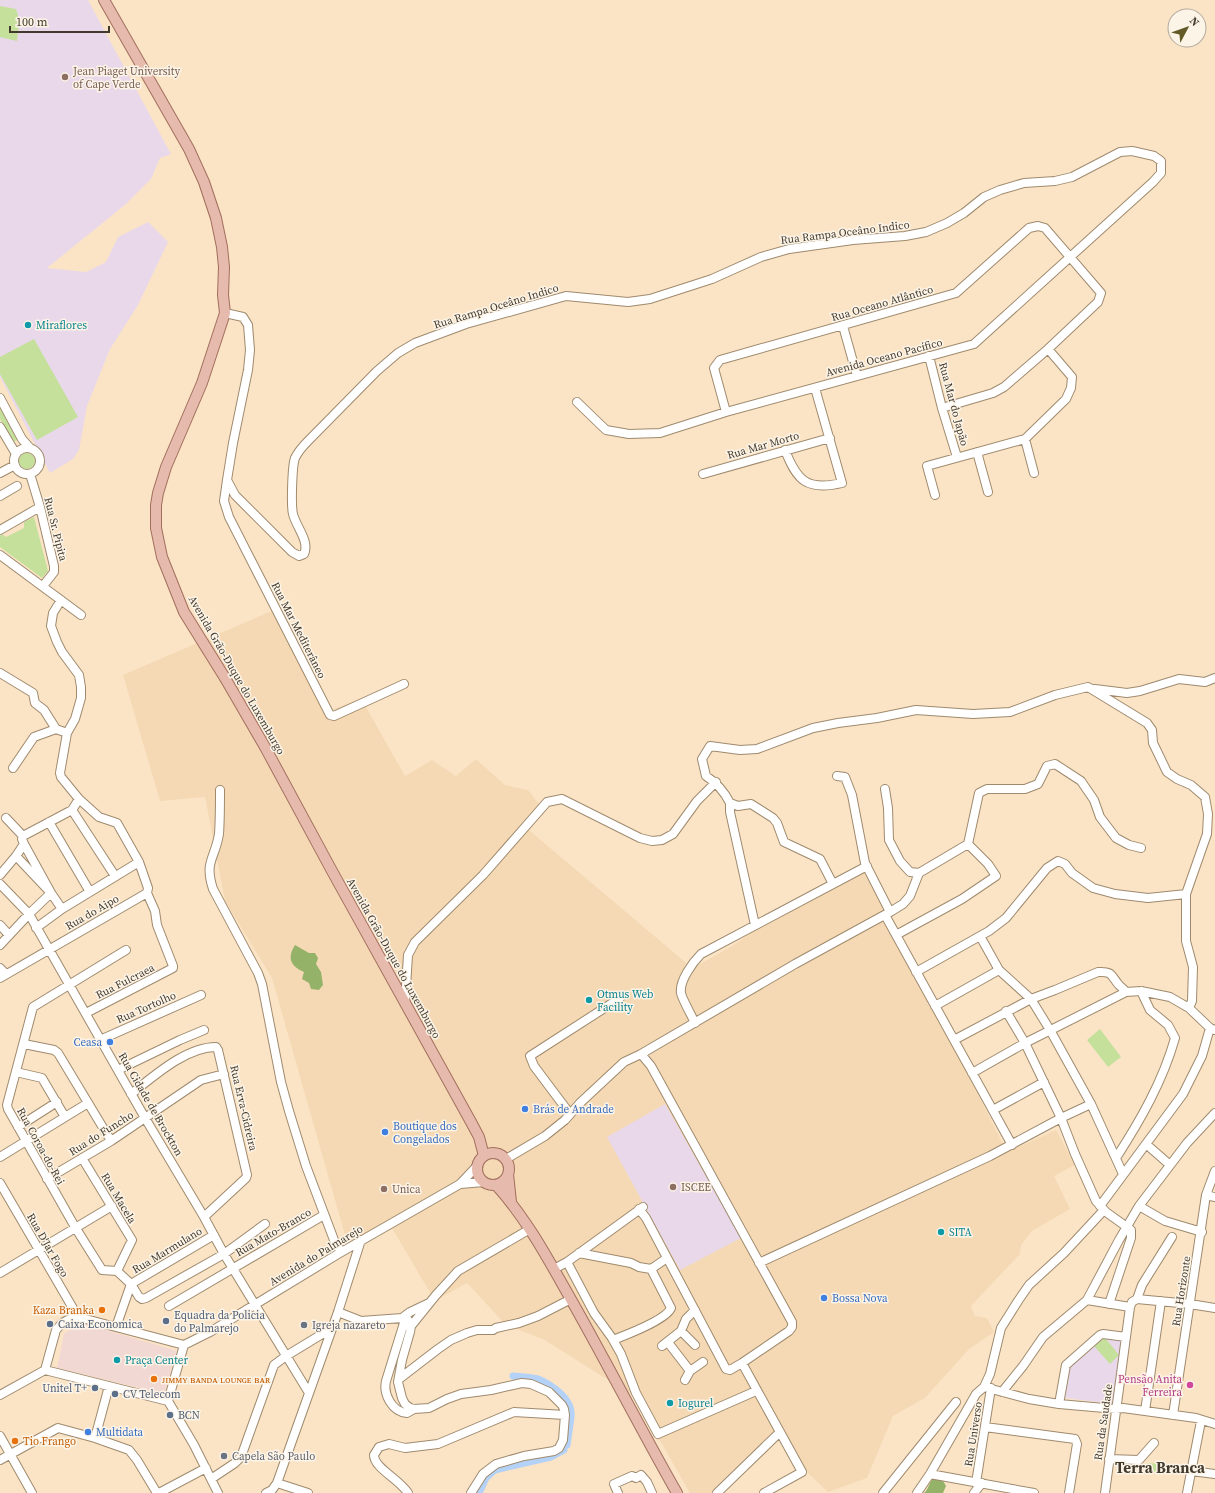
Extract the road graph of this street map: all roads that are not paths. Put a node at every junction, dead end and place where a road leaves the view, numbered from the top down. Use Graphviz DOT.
graph roads {
  1 [pos="104,0"];
  2 [pos="1152,182"];
  3 [pos="1071,257"];
  4 [pos="225,314"];
  5 [pos="843,326"];
  6 [pos="1048,349"];
  7 [pos="929,356"];
  8 [pos="857,376"];
  9 [pos="815,388"];
  10 [pos="0,398"];
  11 [pos="578,402"];
  12 [pos="942,408"];
  13 [pos="726,412"];
  14 [pos="0,427"];
  15 [pos="830,438"];
  16 [pos="1025,439"];
  17 [pos="30,448"];
  18 [pos="785,450"];
  19 [pos="977,452"];
  20 [pos="16,454"];
  21 [pos="957,457"];
  22 [pos="15,465"];
  23 [pos="0,473"];
  24 [pos="1034,473"];
  25 [pos="30,474"];
  26 [pos="702,474"];
  27 [pos="227,480"];
  28 [pos="18,486"];
  29 [pos="988,492"];
  30 [pos="935,495"];
  31 [pos="0,496"];
  32 [pos="40,507"];
  33 [pos="0,530"];
  34 [pos="0,555"];
  35 [pos="43,586"];
  36 [pos="62,600"];
  37 [pos="81,615"];
  38 [pos="0,673"];
  39 [pos="1215,678"];
  40 [pos="404,684"];
  41 [pos="1088,687"];
  42 [pos="56,729"];
  43 [pos="67,733"];
  44 [pos="13,768"];
  45 [pos="837,776"];
  46 [pos="716,782"];
  47 [pos="885,789"];
  48 [pos="220,790"];
  49 [pos="79,799"];
  50 [pos="730,803"];
  51 [pos="72,810"];
  52 [pos="6,818"];
  53 [pos="49,822"];
  54 [pos="24,840"];
  55 [pos="968,844"];
  56 [pos="1141,848"];
  57 [pos="16,856"];
  58 [pos="138,862"];
  59 [pos="867,866"];
  60 [pos="919,873"];
  61 [pos="0,875"];
  62 [pos="115,876"];
  63 [pos="0,884"];
  64 [pos="833,884"];
  65 [pos="90,892"];
  66 [pos="51,893"];
  67 [pos="146,893"];
  68 [pos="1186,894"];
  69 [pos="62,909"];
  70 [pos="888,913"];
  71 [pos="29,914"];
  72 [pos="0,925"];
  73 [pos="755,925"];
  74 [pos="36,928"];
  75 [pos="9,935"];
  76 [pos="896,935"];
  77 [pos="980,936"];
  78 [pos="0,945"];
  79 [pos="49,950"];
  80 [pos="126,950"];
  81 [pos="999,970"];
  82 [pos="916,972"];
  83 [pos="2,973"];
  84 [pos="69,984"];
  85 [pos="1141,991"];
  86 [pos="1126,992"];
  87 [pos="201,995"];
  88 [pos="620,998"];
  89 [pos="1031,999"];
  90 [pos="405,1003"];
  91 [pos="935,1006"];
  92 [pos="1189,1008"];
  93 [pos="1006,1011"];
  94 [pos="86,1013"];
  95 [pos="695,1023"];
  96 [pos="1213,1029"];
  97 [pos="204,1030"];
  98 [pos="1050,1030"];
  99 [pos="100,1040"];
  100 [pos="954,1040"];
  101 [pos="1025,1043"];
  102 [pos="24,1044"];
  103 [pos="641,1054"];
  104 [pos="118,1070"];
  105 [pos="16,1072"];
  106 [pos="972,1073"];
  107 [pos="224,1074"];
  108 [pos="1044,1082"];
  109 [pos="131,1094"];
  110 [pos="57,1102"];
  111 [pos="88,1103"];
  112 [pos="1091,1104"];
  113 [pos="993,1110"];
  114 [pos="1215,1113"];
  115 [pos="570,1114"];
  116 [pos="66,1117"];
  117 [pos="146,1118"];
  118 [pos="1061,1118"];
  119 [pos="18,1127"];
  120 [pos="26,1141"];
  121 [pos="111,1141"];
  122 [pos="1146,1144"];
  123 [pos="1012,1145"];
  124 [pos="0,1157"];
  125 [pos="82,1158"];
  126 [pos="485,1158"];
  127 [pos="1116,1158"];
  128 [pos="506,1159"];
  129 [pos="1170,1165"];
  130 [pos="1215,1171"];
  131 [pos="508,1174"];
  132 [pos="1124,1174"];
  133 [pos="47,1179"];
  134 [pos="484,1182"];
  135 [pos="0,1183"];
  136 [pos="460,1184"];
  137 [pos="496,1185"];
  138 [pos="1206,1195"];
  139 [pos="1215,1197"];
  140 [pos="511,1202"];
  141 [pos="112,1206"];
  142 [pos="1139,1206"];
  143 [pos="1102,1208"];
  144 [pos="324,1215"];
  145 [pos="204,1216"];
  146 [pos="265,1224"];
  147 [pos="75,1227"];
  148 [pos="1126,1228"];
  149 [pos="530,1229"];
  150 [pos="1202,1232"];
  151 [pos="214,1235"];
  152 [pos="1172,1237"];
  153 [pos="361,1240"];
  154 [pos="38,1250"];
  155 [pos="340,1252"];
  156 [pos="579,1253"];
  157 [pos="224,1254"];
  158 [pos="668,1258"];
  159 [pos="567,1262"];
  160 [pos="759,1263"];
  161 [pos="233,1268"];
  162 [pos="554,1269"];
  163 [pos="651,1269"];
  164 [pos="1,1271"];
  165 [pos="117,1271"];
  166 [pos="131,1284"];
  167 [pos="571,1299"];
  168 [pos="1137,1299"];
  169 [pos="1087,1300"];
  170 [pos="1162,1301"];
  171 [pos="431,1303"];
  172 [pos="1109,1304"];
  173 [pos="1190,1304"];
  174 [pos="255,1305"];
  175 [pos="169,1306"];
  176 [pos="1130,1306"];
  177 [pos="1215,1308"];
  178 [pos="695,1310"];
  179 [pos="338,1312"];
  180 [pos="78,1317"];
  181 [pos="402,1318"];
  182 [pos="411,1326"];
  183 [pos="116,1327"];
  184 [pos="332,1328"];
  185 [pos="681,1331"];
  186 [pos="1126,1337"];
  187 [pos="614,1340"];
  188 [pos="184,1345"];
  189 [pos="670,1345"];
  190 [pos="694,1345"];
  191 [pos="662,1346"];
  192 [pos="286,1356"];
  193 [pos="703,1362"];
  194 [pos="742,1363"];
  195 [pos="45,1370"];
  196 [pos="690,1371"];
  197 [pos="399,1380"];
  198 [pos="685,1380"];
  199 [pos="109,1386"];
  200 [pos="988,1388"];
  201 [pos="756,1391"];
  202 [pos="1002,1392"];
  203 [pos="309,1393"];
  204 [pos="0,1395"];
  205 [pos="168,1401"];
  206 [pos="956,1402"];
  207 [pos="1059,1404"];
  208 [pos="1116,1408"];
  209 [pos="414,1410"];
  210 [pos="1145,1411"];
  211 [pos="565,1415"];
  212 [pos="1173,1415"];
  213 [pos="1201,1420"];
  214 [pos="1215,1424"];
  215 [pos="985,1427"];
  216 [pos="780,1432"];
  217 [pos="0,1436"];
  218 [pos="95,1438"];
  219 [pos="1154,1443"];
  220 [pos="10,1454"];
  221 [pos="1109,1459"];
  222 [pos="0,1460"];
  223 [pos="206,1468"];
  224 [pos="1191,1470"];
  225 [pos="930,1474"];
  226 [pos="1215,1474"];
  227 [pos="211,1479"];
  228 [pos="277,1483"];
  229 [pos="979,1483"];
  230 [pos="290,1488"];
  231 [pos="615,1492"];
  232 [pos="32,1493"];
  233 [pos="158,1493"];
  234 [pos="218,1493"];
  235 [pos="266,1493"];
  236 [pos="298,1493"];
  237 [pos="308,1493"];
  238 [pos="408,1493"];
  239 [pos="471,1493"];
  240 [pos="652,1493"];
  241 [pos="677,1493"];
  242 [pos="718,1493"];
  243 [pos="764,1493"];
  244 [pos="883,1493"];
  245 [pos="917,1493"];
  246 [pos="974,1493"];
  247 [pos="1032,1493"];
  248 [pos="1069,1493"];
  249 [pos="1105,1493"];
  250 [pos="1187,1493"];
  1 -- 4 [label="main road, Avenida Grão-Duque do Luxemburgo"];
  2 -- 3 [label="street, Avenida Oceano Pacífico"];
  2 -- 27 [label="street, Rua Rampa Oceâno Indico"];
  3 -- 5 [label="street, Rua Oceano Atlântico"];
  3 -- 6 [label="street, Rua Oceano Atlântico"];
  3 -- 7 [label="street, Avenida Oceano Pacífico"];
  4 -- 27 [label="street"];
  4 -- 90 [label="main road, Avenida Grão-Duque do Luxemburgo"];
  5 -- 8 [label="street"];
  5 -- 13 [label="street, Rua Oceano Atlântico"];
  6 -- 12 [label="street"];
  6 -- 16 [label="street"];
  7 -- 8 [label="street, Avenida Oceano Pacífico"];
  7 -- 12 [label="street, Rua Mar do Japão"];
  8 -- 9 [label="street, Avenida Oceano Pacífico"];
  9 -- 13 [label="street, Avenida Oceano Pacífico"];
  9 -- 15 [label="street"];
  10 -- 17 [label="street"];
  11 -- 13 [label="street, Avenida Oceano Pacífico"];
  12 -- 21 [label="street, Rua Mar do Japão"];
  14 -- 20 [label="street"];
  15 -- 18 [label="street, Rua Mar Morto"];
  15 -- 18 [label="street"];
  16 -- 19 [label="street"];
  16 -- 24 [label="street"];
  17 -- 20 [label="street"];
  17 -- 25 [label="street"];
  18 -- 26 [label="street, Rua Mar Morto"];
  19 -- 21 [label="street"];
  19 -- 29 [label="street"];
  20 -- 22 [label="street"];
  21 -- 30 [label="street"];
  22 -- 23 [label="street"];
  22 -- 25 [label="street"];
  25 -- 32 [label="street, Rua Sr. Pipita"];
  27 -- 40 [label="street, Rua Mar Mediterâneo"];
  28 -- 31 [label="street"];
  32 -- 33 [label="street"];
  32 -- 35 [label="street, Rua Sr. Pipita"];
  34 -- 35 [label="street"];
  35 -- 36 [label="street"];
  36 -- 37 [label="street"];
  36 -- 43 [label="street"];
  38 -- 42 [label="street"];
  39 -- 41 [label="street"];
  41 -- 46 [label="street"];
  41 -- 68 [label="street"];
  42 -- 43 [label="street"];
  42 -- 44 [label="street"];
  43 -- 49 [label="street"];
  45 -- 59 [label="street"];
  46 -- 50 [label="street"];
  46 -- 90 [label="street"];
  47 -- 60 [label="street"];
  48 -- 144 [label="street"];
  49 -- 51 [label="street"];
  49 -- 58 [label="street"];
  50 -- 64 [label="street"];
  50 -- 73 [label="street"];
  51 -- 53 [label="street"];
  51 -- 62 [label="street"];
  52 -- 54 [label="street"];
  53 -- 54 [label="street"];
  53 -- 65 [label="street"];
  54 -- 57 [label="street"];
  54 -- 66 [label="street"];
  55 -- 56 [label="street"];
  55 -- 60 [label="street"];
  55 -- 76 [label="street"];
  57 -- 61 [label="street"];
  57 -- 66 [label="street"];
  58 -- 62 [label="street"];
  58 -- 67 [label="street"];
  59 -- 64 [label="street"];
  59 -- 70 [label="street"];
  60 -- 70 [label="street"];
  62 -- 65 [label="street"];
  63 -- 71 [label="street, Rua Cidade de Brockton"];
  64 -- 73 [label="street"];
  65 -- 69 [label="street"];
  66 -- 69 [label="street"];
  66 -- 71 [label="street"];
  67 -- 79 [label="street, Rua do Aipo"];
  67 -- 94 [label="street, Rua Fulcraea"];
  68 -- 77 [label="street"];
  68 -- 92 [label="street"];
  69 -- 74 [label="street"];
  70 -- 76 [label="street"];
  70 -- 95 [label="street"];
  71 -- 74 [label="street, Rua Cidade de Brockton"];
  71 -- 75 [label="street"];
  72 -- 75 [label="street"];
  73 -- 95 [label="street"];
  74 -- 79 [label="street, Rua Cidade de Brockton"];
  75 -- 78 [label="street"];
  76 -- 82 [label="street"];
  77 -- 81 [label="street"];
  77 -- 82 [label="street"];
  79 -- 83 [label="street, Rua do Aipo"];
  79 -- 84 [label="street, Rua Cidade de Brockton"];
  80 -- 84 [label="street, Rua Coroa-do-Rei"];
  81 -- 89 [label="street"];
  81 -- 91 [label="street"];
  82 -- 91 [label="street"];
  84 -- 94 [label="street, Rua Cidade de Brockton"];
  84 -- 102 [label="street, Rua Coroa-do-Rei"];
  85 -- 86 [label="street"];
  85 -- 92 [label="street"];
  85 -- 127 [label="street"];
  86 -- 89 [label="street"];
  86 -- 98 [label="street"];
  87 -- 99 [label="street, Rua Tortolho"];
  88 -- 115 [label="street"];
  89 -- 93 [label="street"];
  89 -- 98 [label="street"];
  90 -- 126 [label="main road, Avenida Grão-Duque do Luxemburgo"];
  91 -- 100 [label="street"];
  92 -- 96 [label="street"];
  93 -- 100 [label="street"];
  93 -- 101 [label="street"];
  94 -- 99 [label="street, Rua Cidade de Brockton"];
  95 -- 103 [label="street"];
  96 -- 122 [label="street"];
  97 -- 104 [label="street"];
  98 -- 101 [label="street"];
  98 -- 112 [label="street"];
  99 -- 104 [label="street, Rua Cidade de Brockton"];
  100 -- 106 [label="street"];
  101 -- 106 [label="street"];
  101 -- 108 [label="street"];
  102 -- 105 [label="street, Rua Coroa-do-Rei"];
  102 -- 111 [label="street"];
  103 -- 115 [label="street"];
  103 -- 160 [label="street"];
  104 -- 109 [label="street, Rua Cidade de Brockton"];
  105 -- 110 [label="street"];
  105 -- 119 [label="street, Rua Coroa-do-Rei"];
  106 -- 113 [label="street"];
  107 -- 109 [label="street, Rua Erva-Cidreira"];
  107 -- 117 [label="street, Rua do Funcho"];
  107 -- 145 [label="street, Rua Erva-Cidreira"];
  108 -- 113 [label="street"];
  108 -- 118 [label="street"];
  109 -- 117 [label="street, Rua Cidade de Brockton"];
  110 -- 116 [label="street"];
  110 -- 119 [label="street"];
  111 -- 116 [label="street"];
  111 -- 121 [label="street"];
  112 -- 118 [label="street"];
  112 -- 127 [label="street"];
  113 -- 123 [label="street"];
  114 -- 129 [label="street"];
  115 -- 128 [label="street"];
  116 -- 120 [label="street"];
  117 -- 121 [label="street, Rua do Funcho"];
  117 -- 145 [label="street, Rua Cidade de Brockton"];
  118 -- 123 [label="street"];
  118 -- 143 [label="street"];
  119 -- 120 [label="street, Rua Coroa-do-Rei"];
  120 -- 124 [label="street"];
  120 -- 133 [label="street, Rua Coroa-do-Rei"];
  121 -- 125 [label="street, Rua do Funcho"];
  122 -- 129 [label="street"];
  122 -- 132 [label="street"];
  123 -- 160 [label="street"];
  125 -- 133 [label="street, Rua do Funcho"];
  125 -- 141 [label="street, Rua Macela"];
  126 -- 128 [label="main road"];
  126 -- 134 [label="main road"];
  126 -- 136 [label="street, Avenida do Palmarejo"];
  127 -- 132 [label="street"];
  128 -- 131 [label="main road"];
  129 -- 142 [label="street"];
  130 -- 138 [label="street, Rua Horizonte"];
  131 -- 137 [label="main road"];
  131 -- 140 [label="main road"];
  132 -- 143 [label="street"];
  133 -- 147 [label="street, Rua Coroa-do-Rei"];
  134 -- 136 [label="street, Avenida do Palmarejo"];
  134 -- 137 [label="main road"];
  135 -- 154 [label="street, Rua D'Jar Fogo"];
  136 -- 153 [label="street, Avenida do Palmarejo"];
  137 -- 140 [label="main road"];
  138 -- 139 [label="street"];
  138 -- 150 [label="street, Rua Horizonte"];
  140 -- 149 [label="main road"];
  141 -- 147 [label="street"];
  141 -- 165 [label="street, Rua Macela"];
  142 -- 148 [label="street"];
  142 -- 150 [label="street"];
  143 -- 148 [label="street"];
  143 -- 200 [label="street"];
  144 -- 155 [label="street"];
  144 -- 161 [label="street, Rua Mato-Branco"];
  145 -- 151 [label="street, Rua Cidade de Brockton"];
  146 -- 157 [label="street"];
  147 -- 154 [label="street"];
  147 -- 165 [label="street, Rua Coroa-do-Rei"];
  148 -- 169 [label="street"];
  148 -- 172 [label="street"];
  149 -- 162 [label="main road"];
  149 -- 171 [label="street"];
  150 -- 173 [label="street, Rua Horizonte"];
  151 -- 157 [label="street, Rua Cidade de Brockton"];
  151 -- 166 [label="street, Rua Marmulano"];
  152 -- 168 [label="street"];
  153 -- 155 [label="street, Avenida do Palmarejo"];
  153 -- 179 [label="street"];
  154 -- 164 [label="street"];
  154 -- 180 [label="street, Rua D'Jar Fogo"];
  155 -- 174 [label="street, Avenida do Palmarejo"];
  156 -- 158 [label="street"];
  156 -- 159 [label="street"];
  156 -- 163 [label="street"];
  157 -- 161 [label="street, Rua Cidade de Brockton"];
  157 -- 166 [label="street, Rua Coroa-do-Rei"];
  158 -- 163 [label="street"];
  158 -- 178 [label="street"];
  159 -- 162 [label="street"];
  159 -- 187 [label="street"];
  160 -- 194 [label="street"];
  161 -- 174 [label="street, Rua Cidade de Brockton"];
  161 -- 175 [label="street, Rua Mato-Branco"];
  162 -- 167 [label="main road"];
  163 -- 187 [label="street"];
  165 -- 166 [label="street, Rua Coroa-do-Rei"];
  166 -- 183 [label="street"];
  167 -- 197 [label="street"];
  167 -- 241 [label="main road"];
  168 -- 170 [label="street"];
  168 -- 176 [label="street"];
  169 -- 172 [label="street"];
  169 -- 202 [label="street"];
  170 -- 173 [label="street"];
  170 -- 210 [label="street"];
  171 -- 181 [label="street"];
  171 -- 182 [label="street"];
  172 -- 176 [label="street"];
  173 -- 177 [label="street"];
  173 -- 212 [label="street, Rua Horizonte"];
  174 -- 188 [label="street, Avenida do Palmarejo"];
  174 -- 192 [label="street, Rua Cidade de Brockton"];
  176 -- 186 [label="street, Rua da Saudade"];
  178 -- 185 [label="street"];
  178 -- 194 [label="street"];
  179 -- 181 [label="street"];
  179 -- 184 [label="street"];
  180 -- 183 [label="street"];
  180 -- 195 [label="street"];
  181 -- 182 [label="street"];
  181 -- 209 [label="street"];
  182 -- 197 [label="street"];
  183 -- 188 [label="street"];
  184 -- 192 [label="street"];
  184 -- 203 [label="street"];
  185 -- 190 [label="street"];
  185 -- 191 [label="street"];
  186 -- 207 [label="street"];
  186 -- 208 [label="street, Rua da Saudade"];
  187 -- 201 [label="street"];
  188 -- 205 [label="street"];
  189 -- 196 [label="street"];
  192 -- 203 [label="street, Rua Cidade de Brockton"];
  192 -- 227 [label="street"];
  193 -- 196 [label="street"];
  194 -- 201 [label="street"];
  195 -- 199 [label="street"];
  195 -- 204 [label="street"];
  196 -- 198 [label="street"];
  197 -- 209 [label="street"];
  199 -- 205 [label="street"];
  199 -- 218 [label="street"];
  200 -- 202 [label="street"];
  200 -- 215 [label="street, Rua Universo"];
  200 -- 225 [label="street"];
  201 -- 216 [label="street"];
  202 -- 207 [label="street"];
  203 -- 228 [label="street"];
  205 -- 223 [label="street"];
  206 -- 244 [label="street"];
  207 -- 208 [label="street"];
  208 -- 210 [label="street"];
  208 -- 213 [label="street"];
  208 -- 221 [label="street, Rua da Saudade"];
  209 -- 211 [label="street"];
  210 -- 212 [label="street"];
  211 -- 238 [label="street"];
  211 -- 239 [label="street"];
  212 -- 213 [label="street"];
  213 -- 214 [label="street"];
  213 -- 224 [label="street"];
  215 -- 229 [label="street, Rua Universo"];
  215 -- 248 [label="street"];
  216 -- 242 [label="street"];
  216 -- 243 [label="street"];
  217 -- 220 [label="street"];
  218 -- 220 [label="street"];
  218 -- 233 [label="street"];
  219 -- 221 [label="street"];
  220 -- 222 [label="street"];
  220 -- 232 [label="street"];
  221 -- 249 [label="street, Rua da Saudade"];
  223 -- 227 [label="street"];
  223 -- 233 [label="street"];
  224 -- 226 [label="street"];
  224 -- 250 [label="street"];
  225 -- 229 [label="street"];
  225 -- 245 [label="street"];
  227 -- 234 [label="street"];
  228 -- 230 [label="street"];
  228 -- 235 [label="street"];
  229 -- 246 [label="street, Rua Universo"];
  229 -- 247 [label="street"];
  230 -- 236 [label="street"];
  230 -- 237 [label="street"];
  231 -- 240 [label="street"];
}
